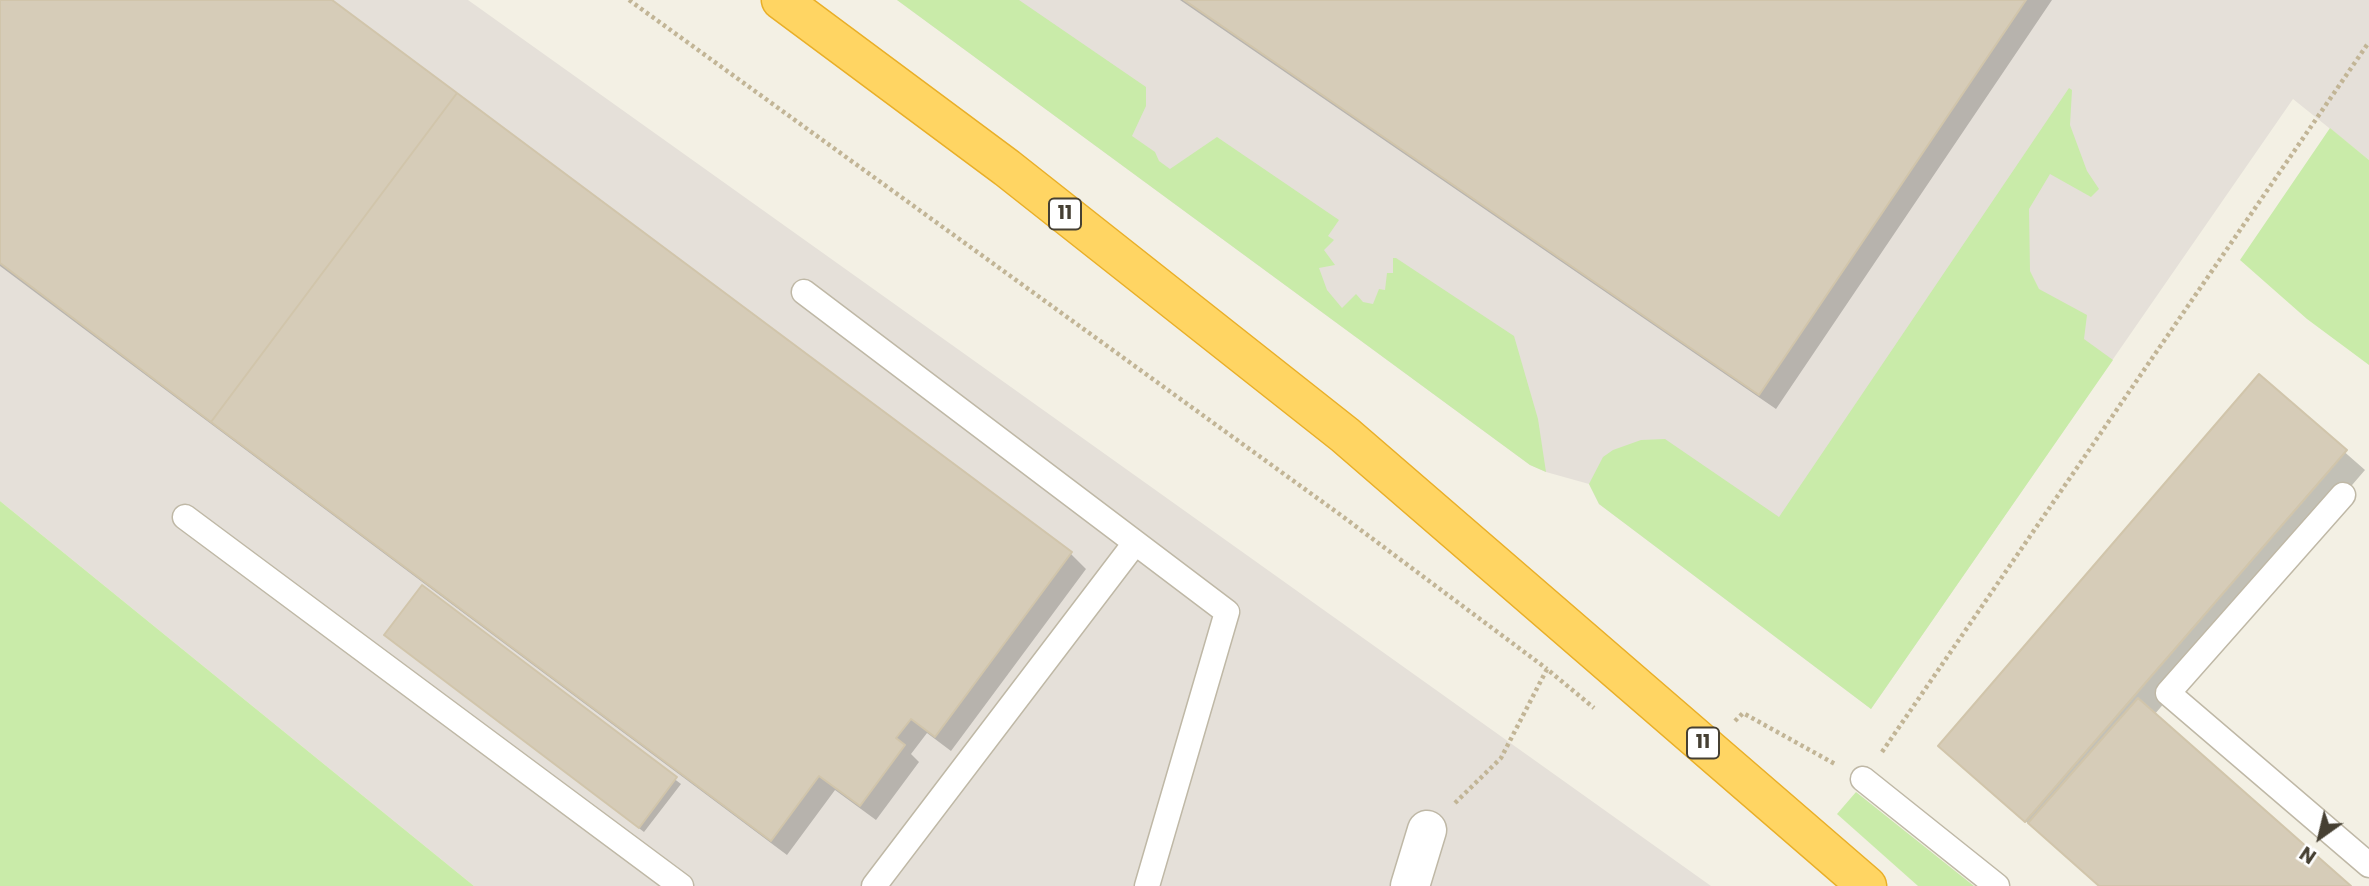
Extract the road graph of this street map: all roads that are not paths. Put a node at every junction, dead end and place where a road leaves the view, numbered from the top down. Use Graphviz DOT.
graph roads {
  1 [pos="781,0"];
  2 [pos="804,292"];
  3 [pos="2343,495"];
  4 [pos="185,517"];
  5 [pos="1135,543"];
  6 [pos="1863,779"];
  7 [pos="1427,830"];
  8 [pos="2369,865"];
  9 [pos="681,886"];
  10 [pos="874,886"];
  11 [pos="1147,886"];
  12 [pos="1410,886"];
  13 [pos="1867,886"];
  14 [pos="1997,886"];
  1 -- 13 [label="highway, 11"];
  2 -- 5 [label="lane"];
  3 -- 8 [label="lane"];
  4 -- 9 [label="lane"];
  5 -- 10 [label="lane"];
  5 -- 11 [label="lane"];
  6 -- 14 [label="lane"];
  7 -- 12 [label="street"];
}
